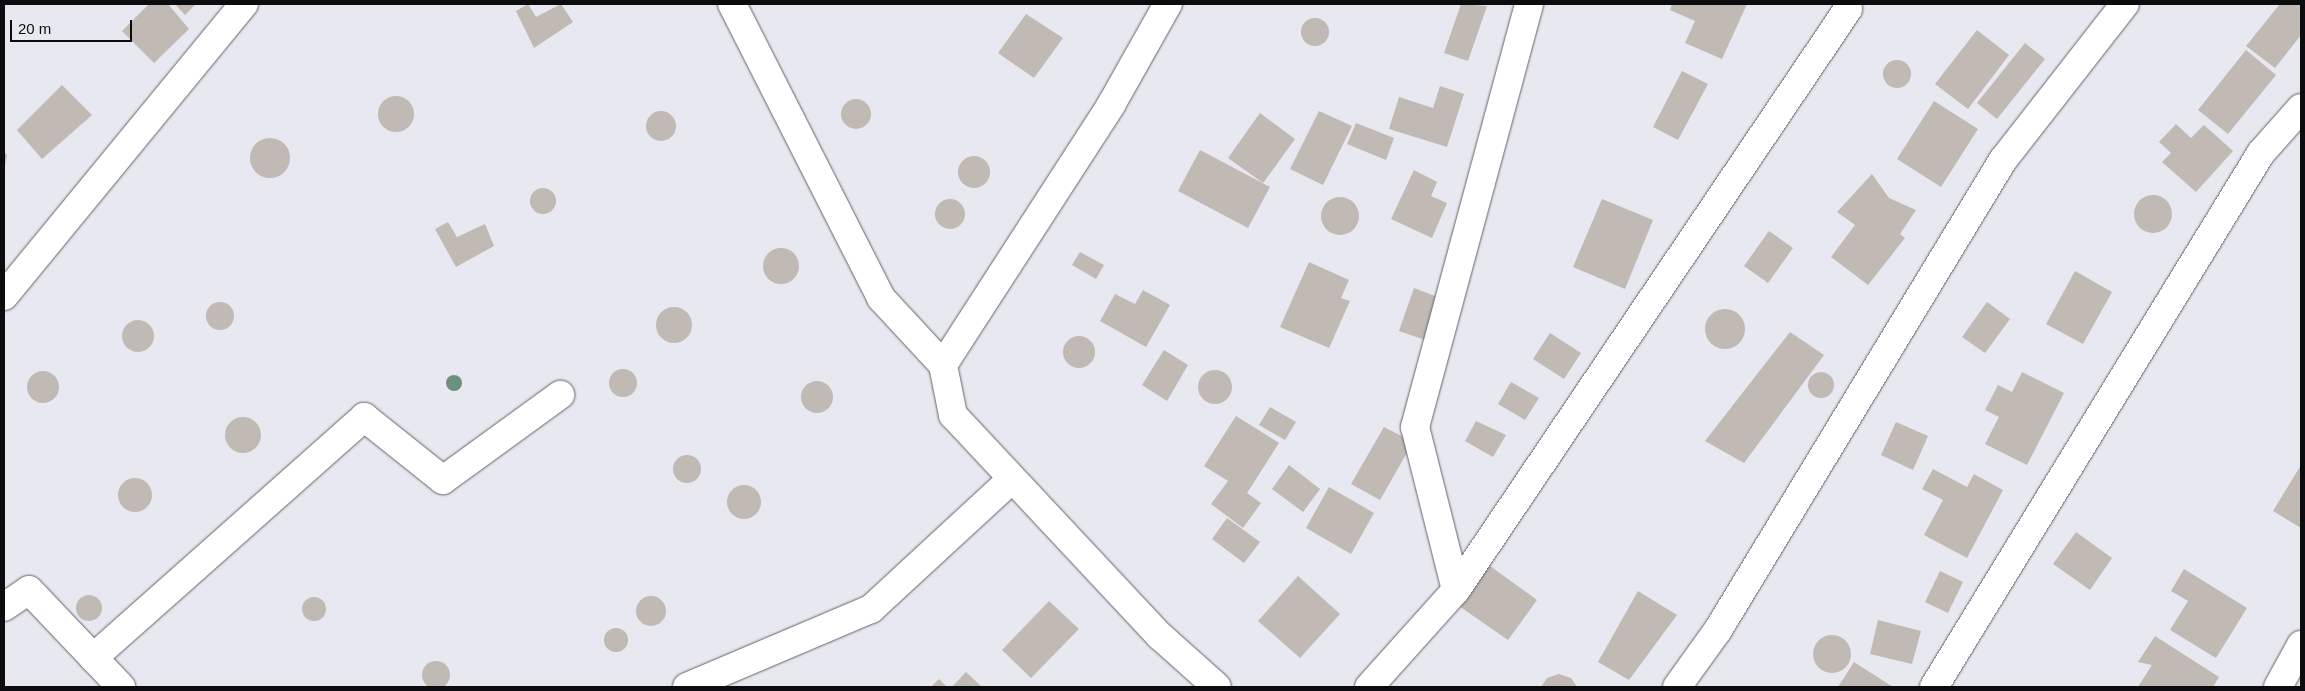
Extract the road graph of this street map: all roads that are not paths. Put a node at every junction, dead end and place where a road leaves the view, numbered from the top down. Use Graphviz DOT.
graph roads {
  1 [pos="244,4"];
  2 [pos="732,4"];
  3 [pos="1168,4"];
  4 [pos="1529,4"];
  5 [pos="2125,4"];
  6 [pos="1848,9"];
  7 [pos="2301,108"];
  8 [pos="4,296"];
  9 [pos="943,366"];
  10 [pos="560,395"];
  11 [pos="1011,480"];
  12 [pos="1456,590"];
  13 [pos="4,608"];
  14 [pos="2301,645"];
  15 [pos="93,658"];
  16 [pos="121,687"];
  17 [pos="687,687"];
  18 [pos="1218,687"];
  19 [pos="1369,687"];
  20 [pos="1677,687"];
  21 [pos="1934,687"];
  22 [pos="2278,687"];
  1 -- 8 [label="street"];
  2 -- 9 [label="street"];
  3 -- 9 [label="street"];
  4 -- 12 [label="street"];
  5 -- 20 [label="street"];
  6 -- 12 [label="street"];
  7 -- 21 [label="street"];
  9 -- 11 [label="street"];
  10 -- 15 [label="street"];
  11 -- 17 [label="street"];
  11 -- 18 [label="street"];
  12 -- 19 [label="street"];
  13 -- 15 [label="street"];
  14 -- 22 [label="street"];
  15 -- 16 [label="street"];
}
